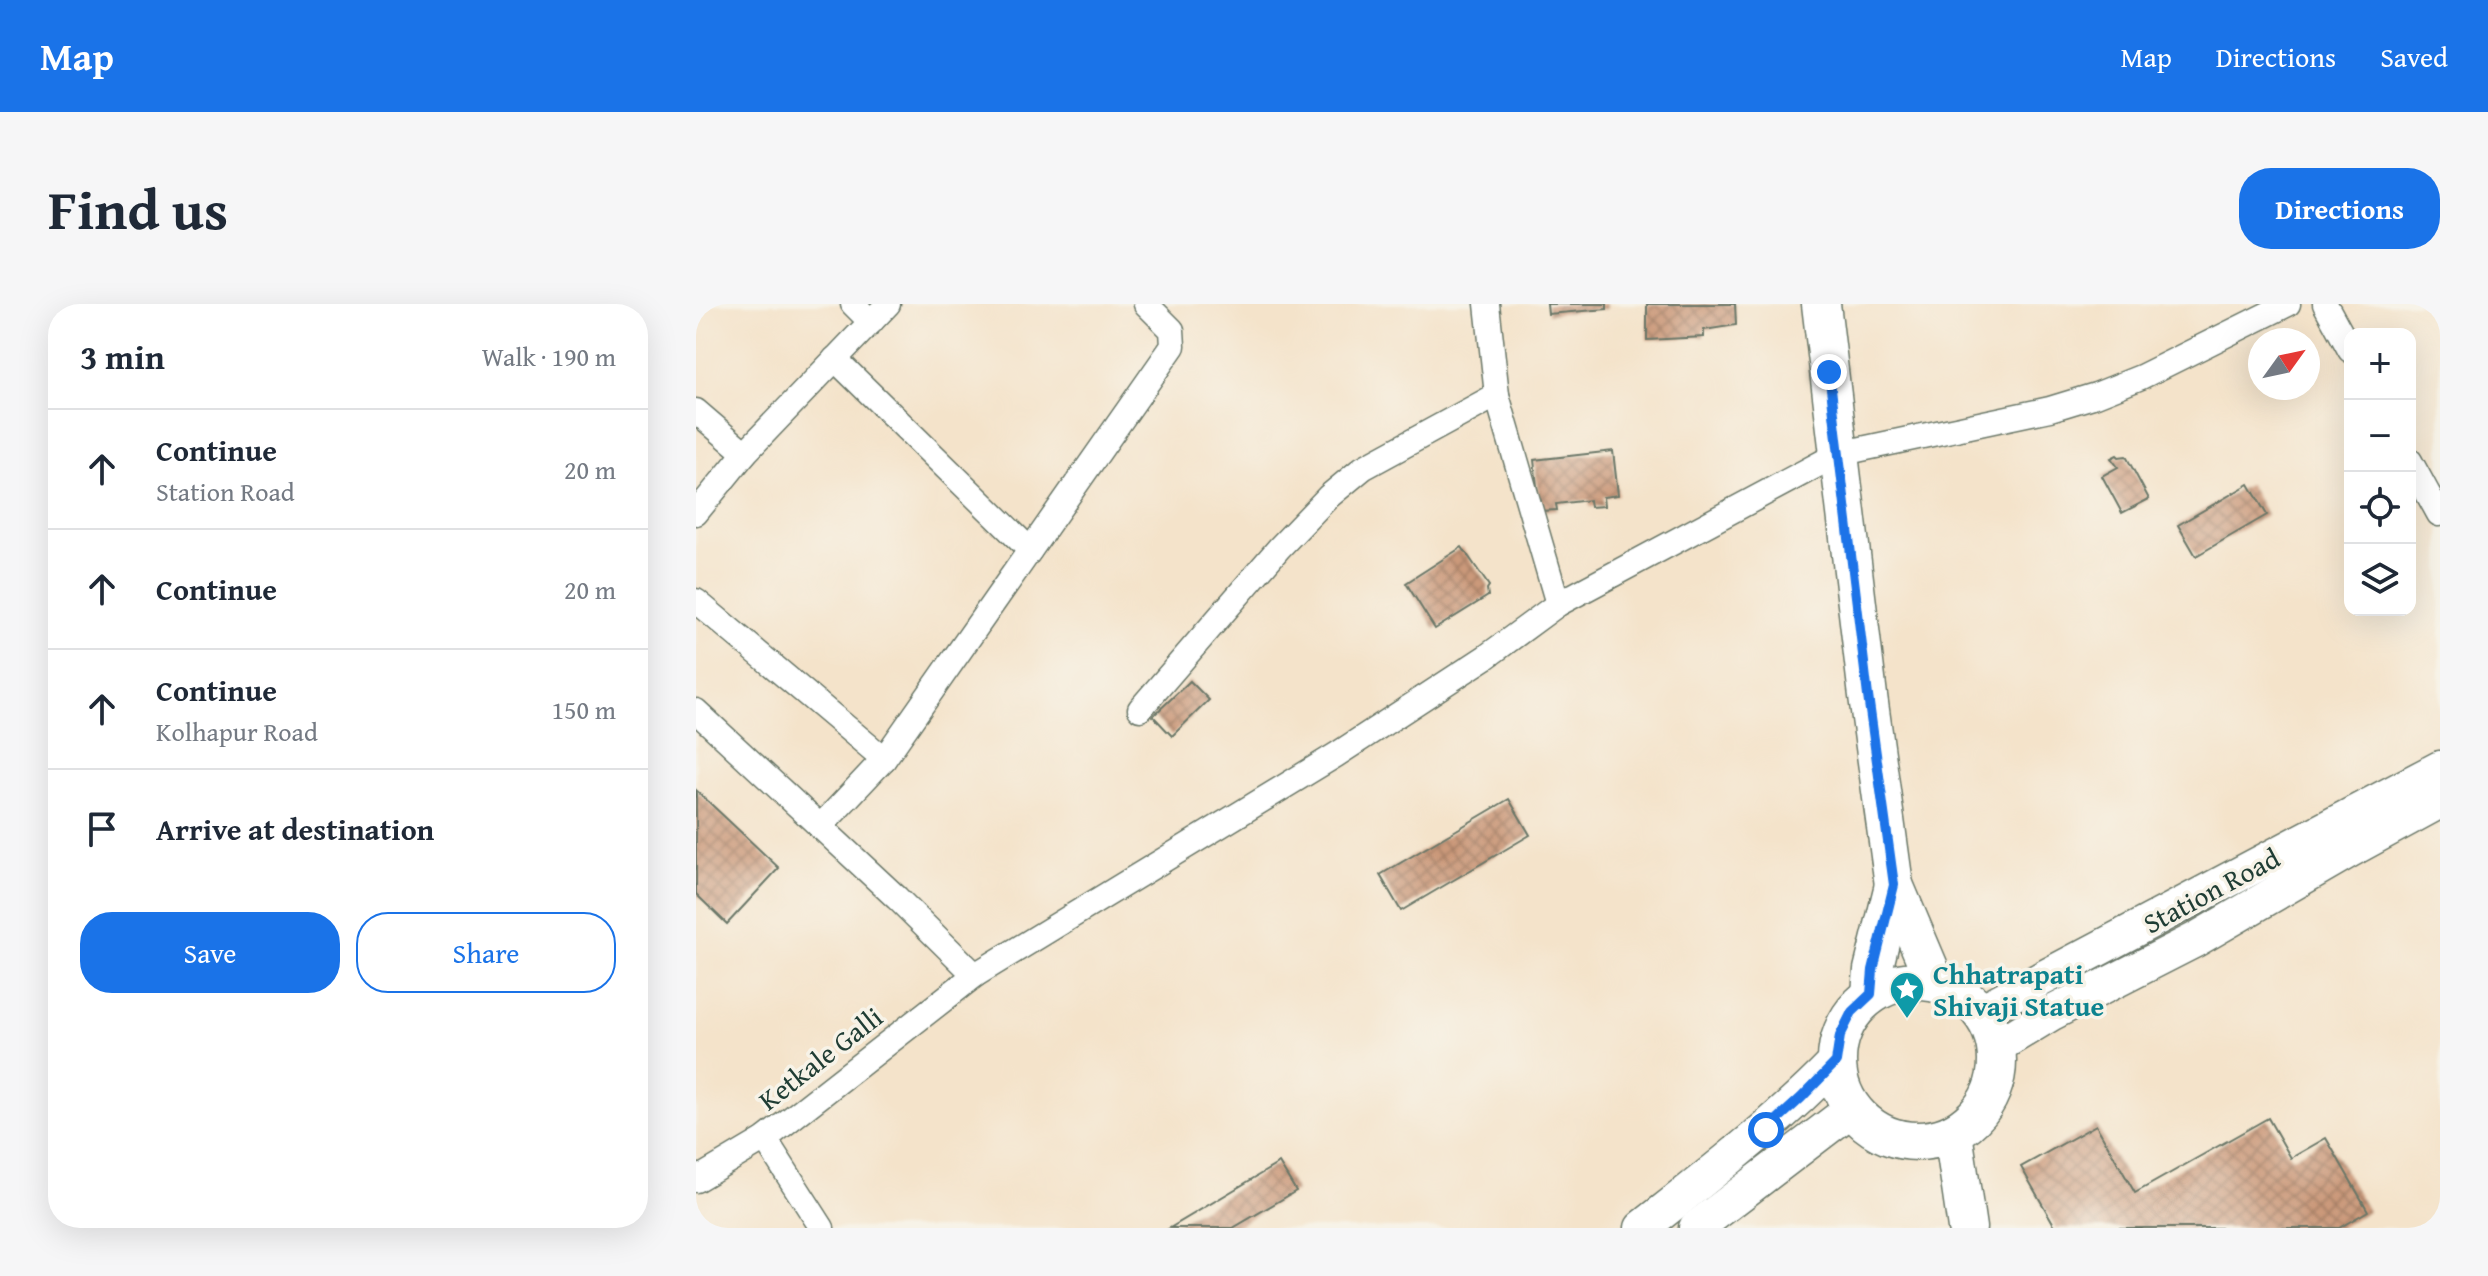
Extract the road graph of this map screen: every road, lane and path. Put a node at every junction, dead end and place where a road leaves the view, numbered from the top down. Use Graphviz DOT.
graph roads {
  1 [pos="853,304"];
  2 [pos="888,304"];
  3 [pos="1146,304"];
  4 [pos="1487,304"];
  5 [pos="1821,304"];
  6 [pos="2288,304"];
  7 [pos="2325,304"];
  8 [pos="871,322"];
  9 [pos="2344,339"];
  10 [pos="835,359"];
  11 [pos="1497,395"];
  12 [pos="696,411"];
  13 [pos="745,453"];
  14 [pos="1838,454"];
  15 [pos="2416,472"];
  16 [pos="696,513"];
  17 [pos="2439,514"];
  18 [pos="1030,550"];
  19 [pos="696,601"];
  20 [pos="1558,604"];
  21 [pos="1140,709"];
  22 [pos="696,711"];
  23 [pos="884,759"];
  24 [pos="2440,768"];
  25 [pos="2440,801"];
  26 [pos="820,827"];
  27 [pos="1894,885"];
  28 [pos="975,975"];
  29 [pos="1935,982"];
  30 [pos="1871,994"];
  31 [pos="1981,1011"];
  32 [pos="1996,1047"];
  33 [pos="1836,1062"];
  34 [pos="1853,1108"];
  35 [pos="1953,1133"];
  36 [pos="765,1139"];
  37 [pos="696,1180"];
  38 [pos="822,1228"];
  39 [pos="1642,1228"];
  40 [pos="1696,1228"];
  41 [pos="1967,1228"];
  1 -- 8 [label="street"];
  2 -- 8 [label="street"];
  3 -- 18 [label="street"];
  4 -- 11 [label="street"];
  5 -- 14 [label="main road"];
  6 -- 14 [label="street, Ketkale Galli"];
  7 -- 9 [label="street"];
  8 -- 10 [label="street"];
  10 -- 13 [label="street"];
  10 -- 18 [label="street"];
  11 -- 20 [label="street"];
  11 -- 21 [label="street"];
  12 -- 13 [label="street"];
  13 -- 16 [label="street"];
  14 -- 20 [label="street, Ketkale Galli"];
  14 -- 27 [label="main road"];
  15 -- 17 [label="street"];
  18 -- 23 [label="street"];
  19 -- 23 [label="street"];
  20 -- 28 [label="street, Ketkale Galli"];
  22 -- 26 [label="street"];
  23 -- 26 [label="street"];
  24 -- 31 [label="main road, Station Road"];
  25 -- 32 [label="main road, Station Road"];
  26 -- 28 [label="street"];
  27 -- 29 [label="main road"];
  27 -- 30 [label="main road"];
  28 -- 36 [label="street, Ketkale Galli"];
  29 -- 30 [label="main road"];
  29 -- 31 [label="main road"];
  30 -- 33 [label="main road"];
  31 -- 32 [label="main road"];
  32 -- 35 [label="main road"];
  33 -- 34 [label="main road"];
  33 -- 39 [label="main road"];
  34 -- 35 [label="main road"];
  34 -- 40 [label="main road"];
  35 -- 41 [label="main road"];
  36 -- 37 [label="street, Ketkale Galli"];
  36 -- 38 [label="street"];
}
